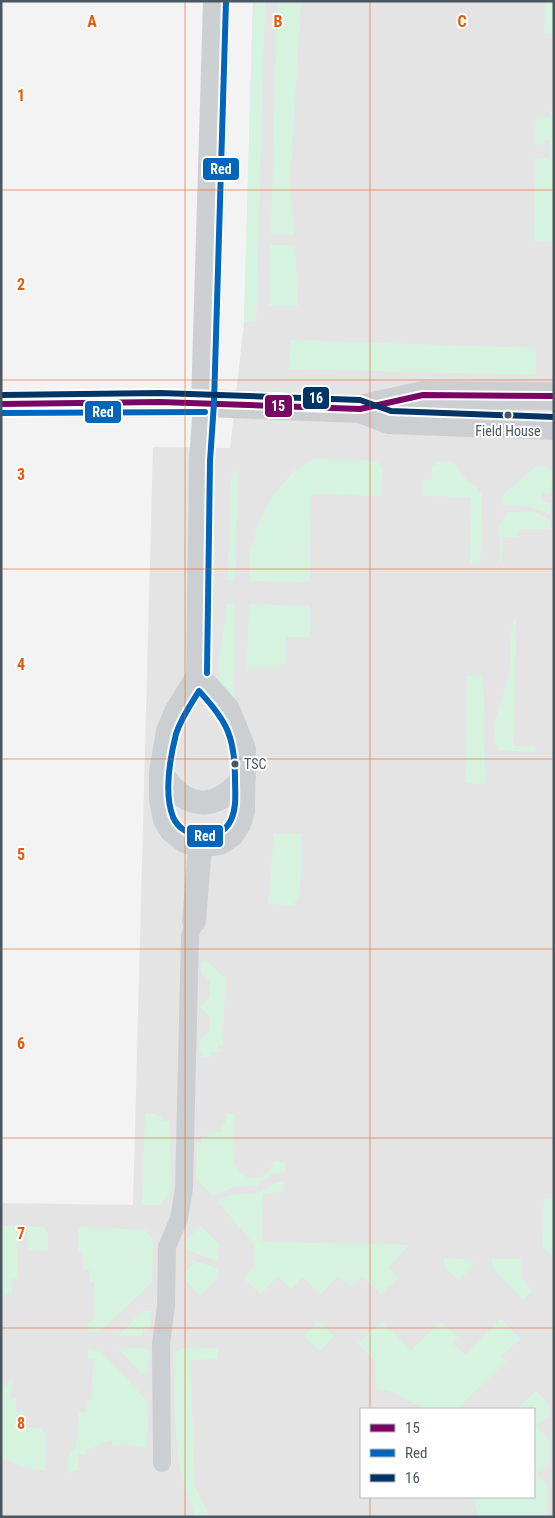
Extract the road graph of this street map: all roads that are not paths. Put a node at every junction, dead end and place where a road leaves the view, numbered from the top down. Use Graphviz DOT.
graph roads {
  1 [pos="217,1"];
  2 [pos="554,396"];
  3 [pos="205,403"];
  4 [pos="1,404"];
  5 [pos="360,409"];
  6 [pos="554,426"];
  7 [pos="198,676"];
  8 [pos="162,773"];
  9 [pos="244,777"];
  10 [pos="200,846"];
  11 [pos="194,921"];
  12 [pos="162,1463"];
  1 -- 3 [label="main road"];
  2 -- 5 [label="street"];
  3 -- 4 [label="main road"];
  3 -- 5 [label="street"];
  3 -- 7 [label="street"];
  5 -- 6 [label="street"];
  7 -- 8 [label="street"];
  7 -- 9 [label="street"];
  8 -- 9 [label="street"];
  8 -- 10 [label="street"];
  9 -- 10 [label="street"];
  10 -- 11 [label="street"];
  11 -- 12 [label="street"];
}
